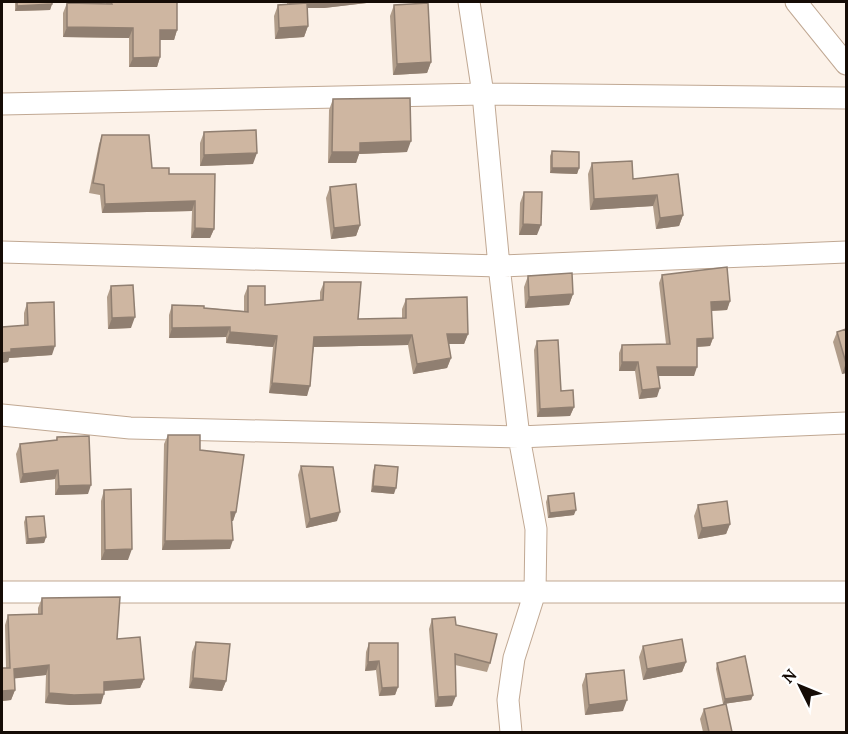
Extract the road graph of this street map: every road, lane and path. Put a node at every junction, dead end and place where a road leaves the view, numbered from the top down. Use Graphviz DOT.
graph roads {
  1 [pos="469,2"];
  2 [pos="796,2"];
  3 [pos="846,64"];
  4 [pos="483,94"];
  5 [pos="846,98"];
  6 [pos="2,104"];
  7 [pos="2,252"];
  8 [pos="846,252"];
  9 [pos="499,266"];
  10 [pos="2,415"];
  11 [pos="846,423"];
  12 [pos="519,437"];
  13 [pos="2,592"];
  14 [pos="535,592"];
  15 [pos="846,592"];
  16 [pos="511,732"];
  1 -- 4 [label="street"];
  2 -- 3 [label="street"];
  4 -- 5 [label="street"];
  4 -- 6 [label="street"];
  4 -- 9 [label="street"];
  7 -- 9 [label="street"];
  8 -- 9 [label="street"];
  9 -- 12 [label="street"];
  10 -- 12 [label="street"];
  11 -- 12 [label="street"];
  12 -- 14 [label="street"];
  13 -- 14 [label="street"];
  14 -- 15 [label="street"];
  14 -- 16 [label="street"];
}
